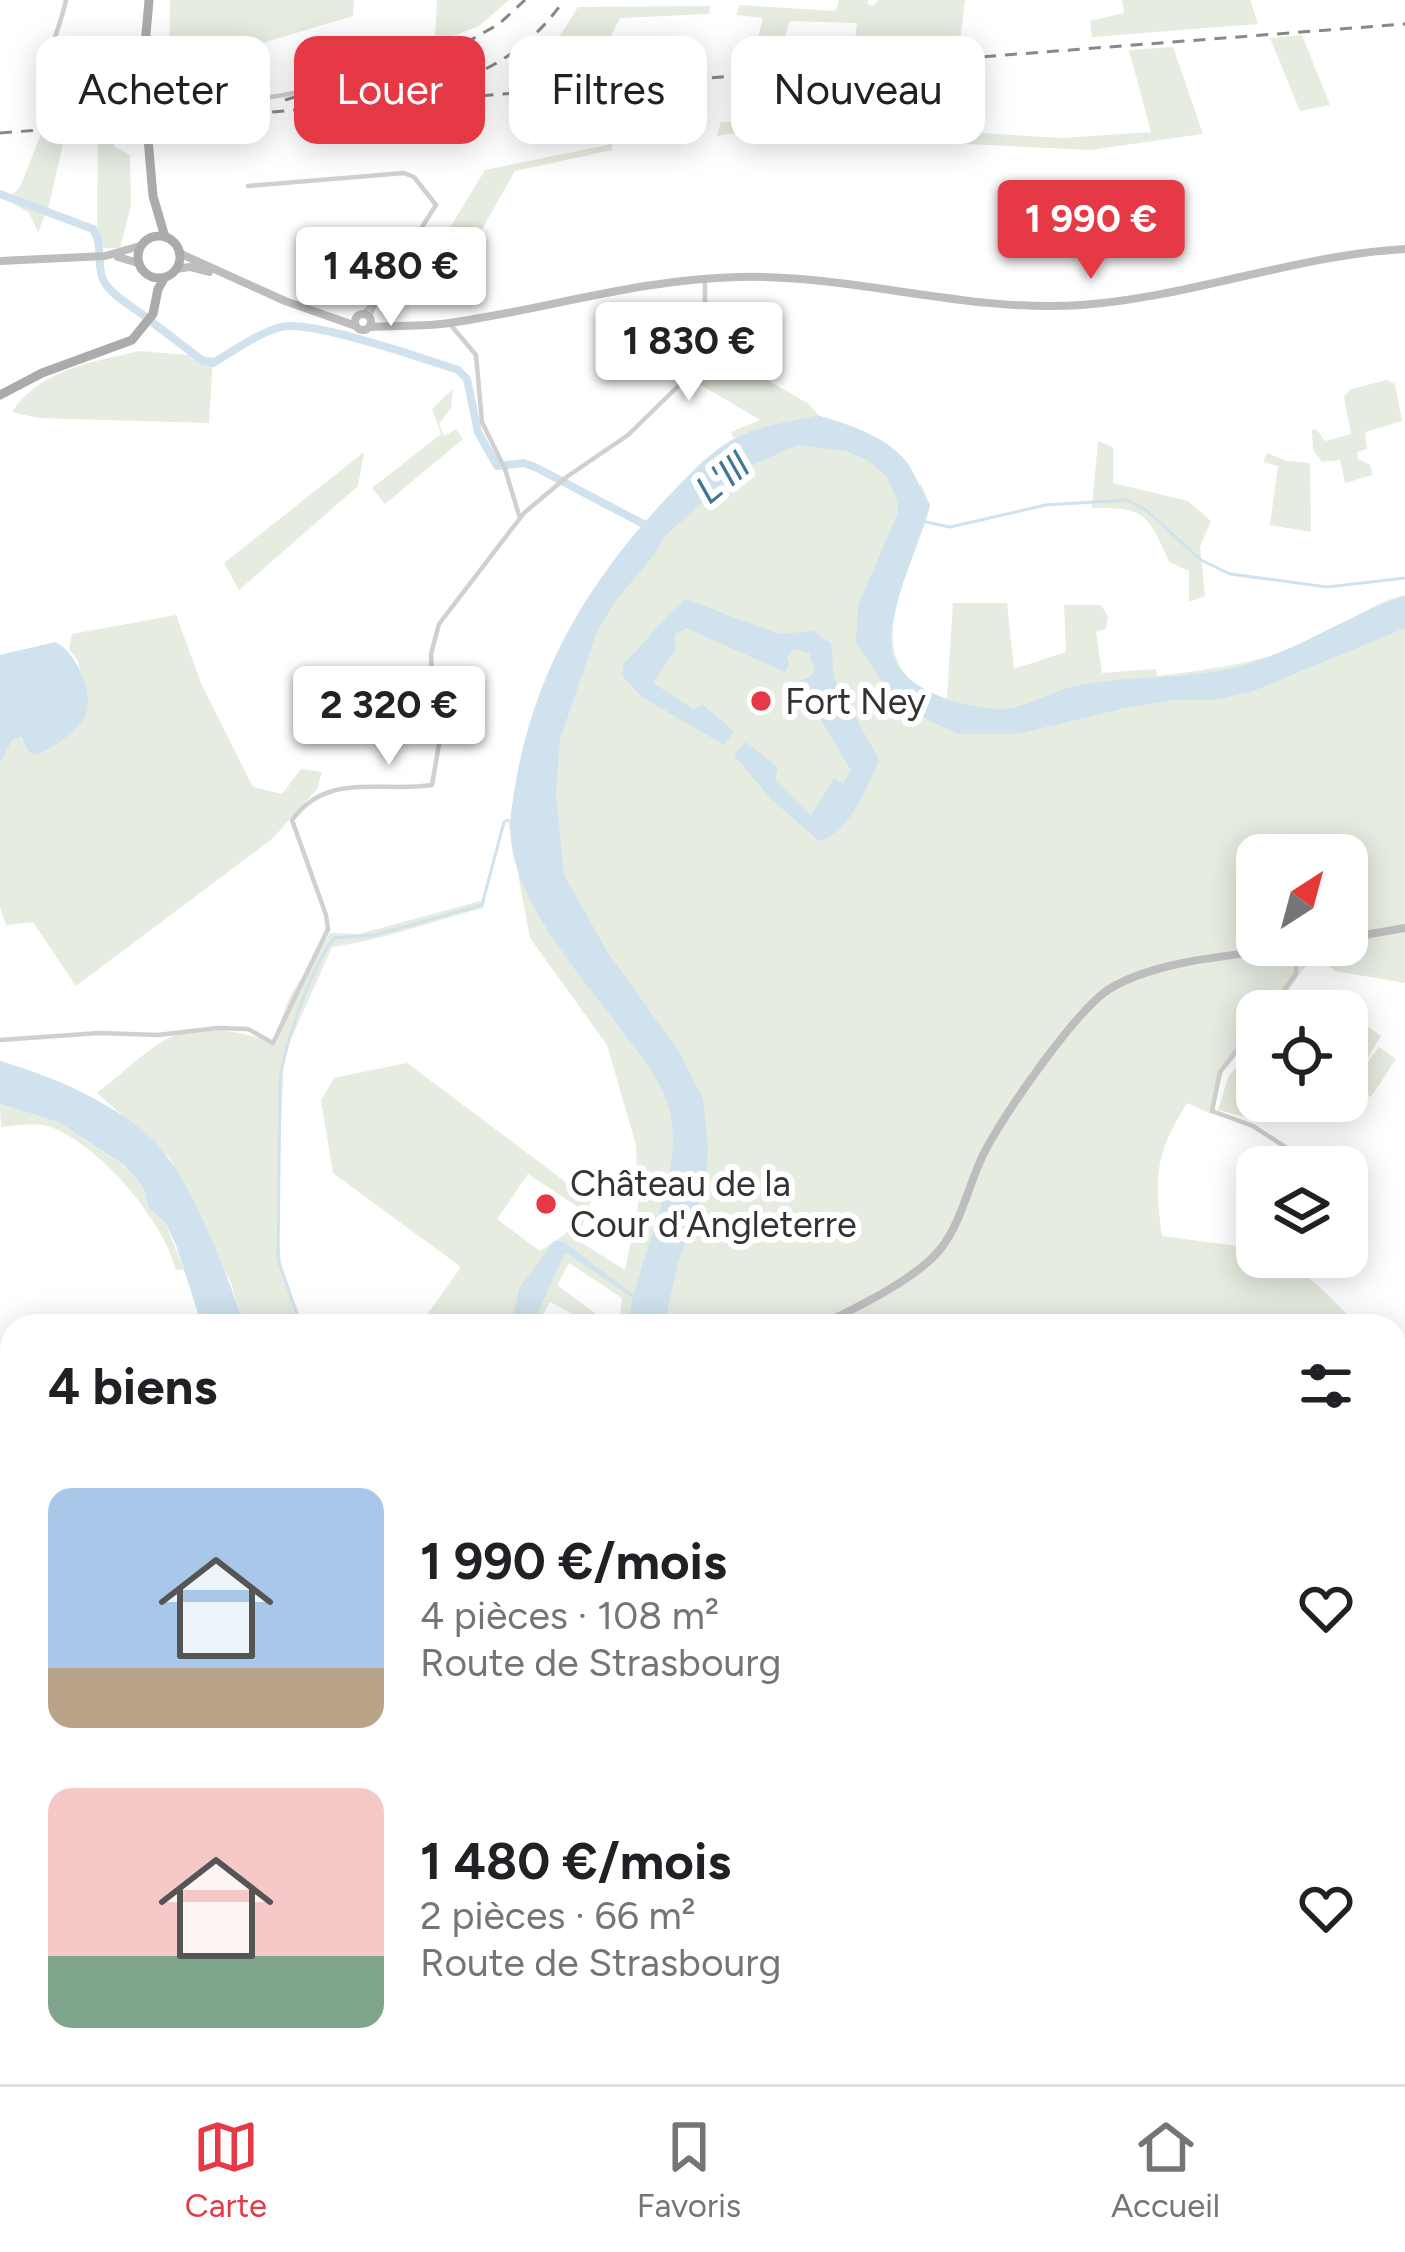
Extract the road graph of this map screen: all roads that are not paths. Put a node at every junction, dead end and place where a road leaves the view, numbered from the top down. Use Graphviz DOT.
graph roads {
  1 [pos="66,0"];
  2 [pos="149,0"];
  3 [pos="294,93"];
  4 [pos="248,186"];
  5 [pos="153,196"];
  6 [pos="165,237"];
  7 [pos="145,242"];
  8 [pos="1405,249"];
  9 [pos="179,253"];
  10 [pos="102,256"];
  11 [pos="0,261"];
  12 [pos="138,263"];
  13 [pos="176,269"];
  14 [pos="147,274"];
  15 [pos="165,277"];
  16 [pos="706,278"];
  17 [pos="255,289"];
  18 [pos="150,318"];
  19 [pos="364,320"];
  20 [pos="449,323"];
  21 [pos="0,395"];
  22 [pos="520,518"];
  23 [pos="1405,928"];
  24 [pos="1368,934"];
  25 [pos="1236,956"];
  26 [pos="0,1040"];
  27 [pos="1236,1051"];
  28 [pos="1236,1121"];
  29 [pos="1239,1122"];
  30 [pos="1284,1146"];
  31 [pos="840,1314"];
  1 -- 3 [label="street"];
  2 -- 5 [label="main road, bridge"];
  4 -- 19 [label="street"];
  5 -- 6 [label="main road"];
  5 -- 7 [label="main road"];
  6 -- 7 [label="main road"];
  6 -- 9 [label="main road"];
  7 -- 10 [label="main road"];
  7 -- 12 [label="main road"];
  8 -- 16 [label="main road"];
  9 -- 13 [label="main road"];
  9 -- 17 [label="main road"];
  10 -- 11 [label="main road"];
  10 -- 12 [label="main road"];
  12 -- 14 [label="main road"];
  13 -- 15 [label="main road"];
  13 -- 17 [label="main road"];
  14 -- 15 [label="main road"];
  14 -- 18 [label="main road"];
  15 -- 18 [label="main road"];
  16 -- 20 [label="main road"];
  16 -- 22 [label="street"];
  17 -- 19 [label="main road"];
  18 -- 21 [label="main road"];
  19 -- 20 [label="main road"];
  20 -- 22 [label="street"];
  22 -- 26 [label="street"];
  23 -- 24 [label="main road"];
  25 -- 31 [label="main road"];
  27 -- 28 [label="street"];
  29 -- 30 [label="street"];
}
